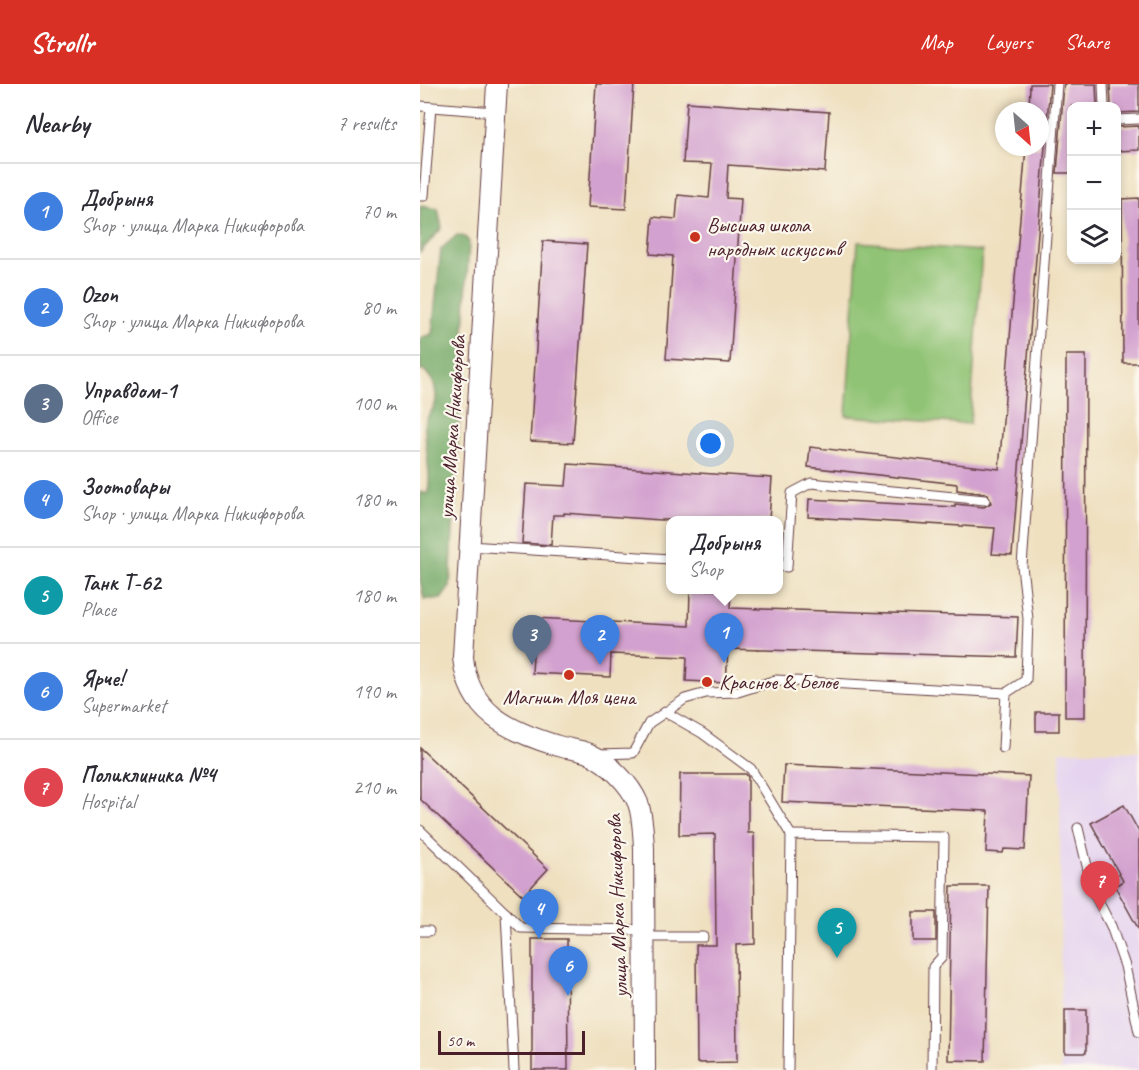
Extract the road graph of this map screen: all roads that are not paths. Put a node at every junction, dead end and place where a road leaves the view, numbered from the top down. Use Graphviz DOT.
graph roads {
  1 [pos="497,84"];
  2 [pos="1057,84"];
  3 [pos="1103,84"];
  4 [pos="1104,102"];
  5 [pos="420,106"];
  6 [pos="431,107"];
  7 [pos="495,112"];
  8 [pos="1139,119"];
  9 [pos="1121,120"];
  10 [pos="420,196"];
  11 [pos="985,500"];
  12 [pos="469,546"];
  13 [pos="666,559"];
  14 [pos="783,567"];
  15 [pos="1006,693"];
  16 [pos="665,712"];
  17 [pos="1003,748"];
  18 [pos="591,754"];
  19 [pos="1077,828"];
  20 [pos="420,830"];
  21 [pos="791,836"];
  22 [pos="506,913"];
  23 [pos="645,934"];
  24 [pos="703,937"];
  25 [pos="1139,1032"];
  26 [pos="514,1070"];
  27 [pos="645,1070"];
  28 [pos="788,1070"];
  29 [pos="932,1070"];
  1 -- 7 [label="street, улица Марка Никифорова"];
  2 -- 15 [label="lane"];
  3 -- 4 [label="lane"];
  5 -- 6 [label="lane"];
  6 -- 7 [label="lane"];
  6 -- 10 [label="lane"];
  7 -- 12 [label="street, улица Марка Никифорова"];
  8 -- 9 [label="lane"];
  11 -- 14 [label="lane"];
  12 -- 13 [label="lane"];
  12 -- 18 [label="street, улица Марка Никифорова"];
  15 -- 16 [label="lane"];
  15 -- 17 [label="lane"];
  16 -- 18 [label="lane"];
  16 -- 21 [label="lane"];
  18 -- 23 [label="street, улица Марка Никифорова"];
  19 -- 25 [label="lane"];
  20 -- 22 [label="lane"];
  21 -- 28 [label="lane"];
  21 -- 29 [label="lane"];
  22 -- 23 [label="lane"];
  22 -- 26 [label="lane"];
  23 -- 24 [label="lane"];
  23 -- 27 [label="street, улица Марка Никифорова"];
}
